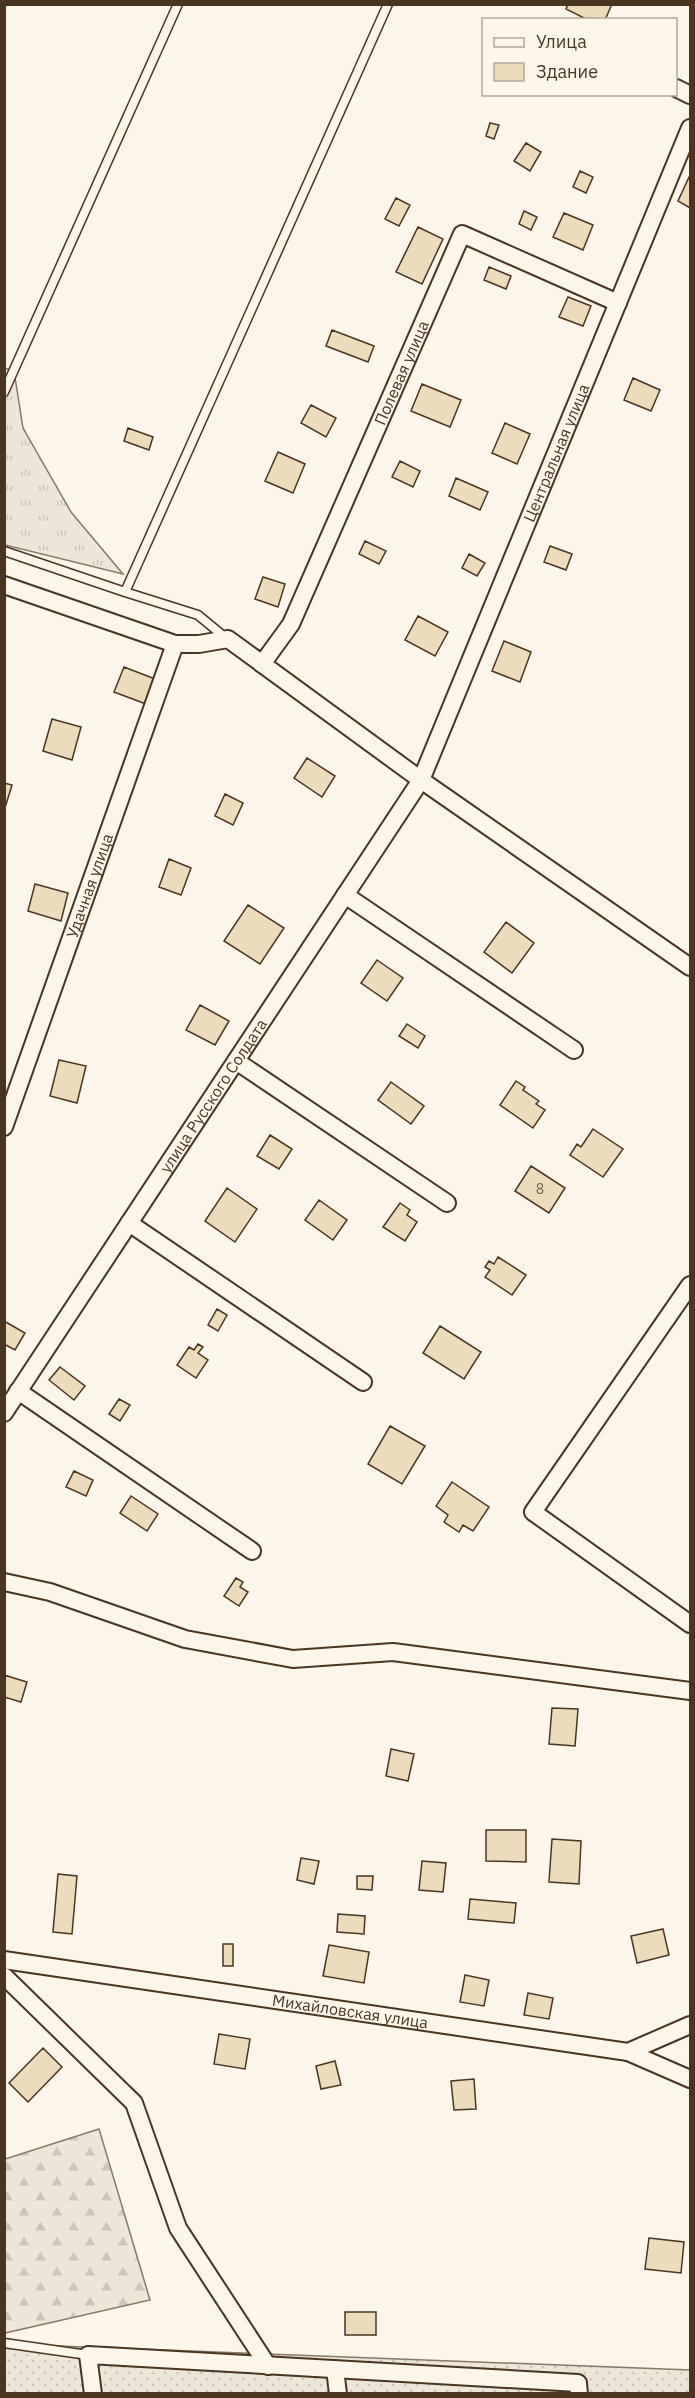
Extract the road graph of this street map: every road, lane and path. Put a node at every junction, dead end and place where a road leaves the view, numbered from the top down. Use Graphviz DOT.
graph roads {
  1 [pos="178,4"];
  2 [pos="388,4"];
  3 [pos="690,128"];
  4 [pos="618,303"];
  5 [pos="4,392"];
  6 [pos="4,550"];
  7 [pos="4,585"];
  8 [pos="125,592"];
  9 [pos="228,639"];
  10 [pos="175,644"];
  11 [pos="262,664"];
  12 [pos="421,780"];
  13 [pos="345,895"];
  14 [pos="690,967"];
  15 [pos="574,1050"];
  16 [pos="236,1061"];
  17 [pos="4,1127"];
  18 [pos="447,1203"];
  19 [pos="129,1224"];
  20 [pos="690,1285"];
  21 [pos="363,1383"];
  22 [pos="18,1391"];
  23 [pos="4,1413"];
  24 [pos="252,1551"];
  25 [pos="4,1582"];
  26 [pos="690,1624"];
  27 [pos="690,1691"];
  28 [pos="4,1960"];
  29 [pos="4,1976"];
  30 [pos="690,2025"];
  31 [pos="628,2052"];
  32 [pos="690,2079"];
  33 [pos="4,2343"];
  34 [pos="88,2355"];
  35 [pos="268,2366"];
  36 [pos="335,2368"];
  37 [pos="579,2388"];
  38 [pos="93,2394"];
  39 [pos="338,2394"];
  1 -- 5 [label="lane"];
  2 -- 8 [label="lane"];
  3 -- 4 [label="street, Центральная улица"];
  4 -- 11 [label="street, Полевая улица"];
  4 -- 12 [label="street, Центральная улица"];
  6 -- 8 [label="lane"];
  7 -- 10 [label="street"];
  8 -- 9 [label="lane"];
  9 -- 10 [label="street"];
  9 -- 11 [label="street"];
  10 -- 17 [label="street, Удачная улица"];
  11 -- 12 [label="street"];
  12 -- 13 [label="street, улица Русского Солдата"];
  12 -- 14 [label="street"];
  13 -- 15 [label="street"];
  13 -- 16 [label="street, улица Русского Солдата"];
  16 -- 18 [label="street"];
  16 -- 19 [label="street, улица Русского Солдата"];
  19 -- 21 [label="street"];
  19 -- 22 [label="street, улица Русского Солдата"];
  20 -- 26 [label="street"];
  22 -- 23 [label="street, улица Русского Солдата"];
  22 -- 24 [label="street"];
  25 -- 27 [label="street"];
  28 -- 31 [label="street, Михайловская улица"];
  29 -- 35 [label="street"];
  30 -- 31 [label="street"];
  31 -- 32 [label="street, Михайловская улица"];
  33 -- 34 [label="lane"];
  34 -- 35 [label="street"];
  34 -- 38 [label="street"];
  35 -- 36 [label="street"];
  36 -- 37 [label="street"];
  36 -- 39 [label="street"];
}
